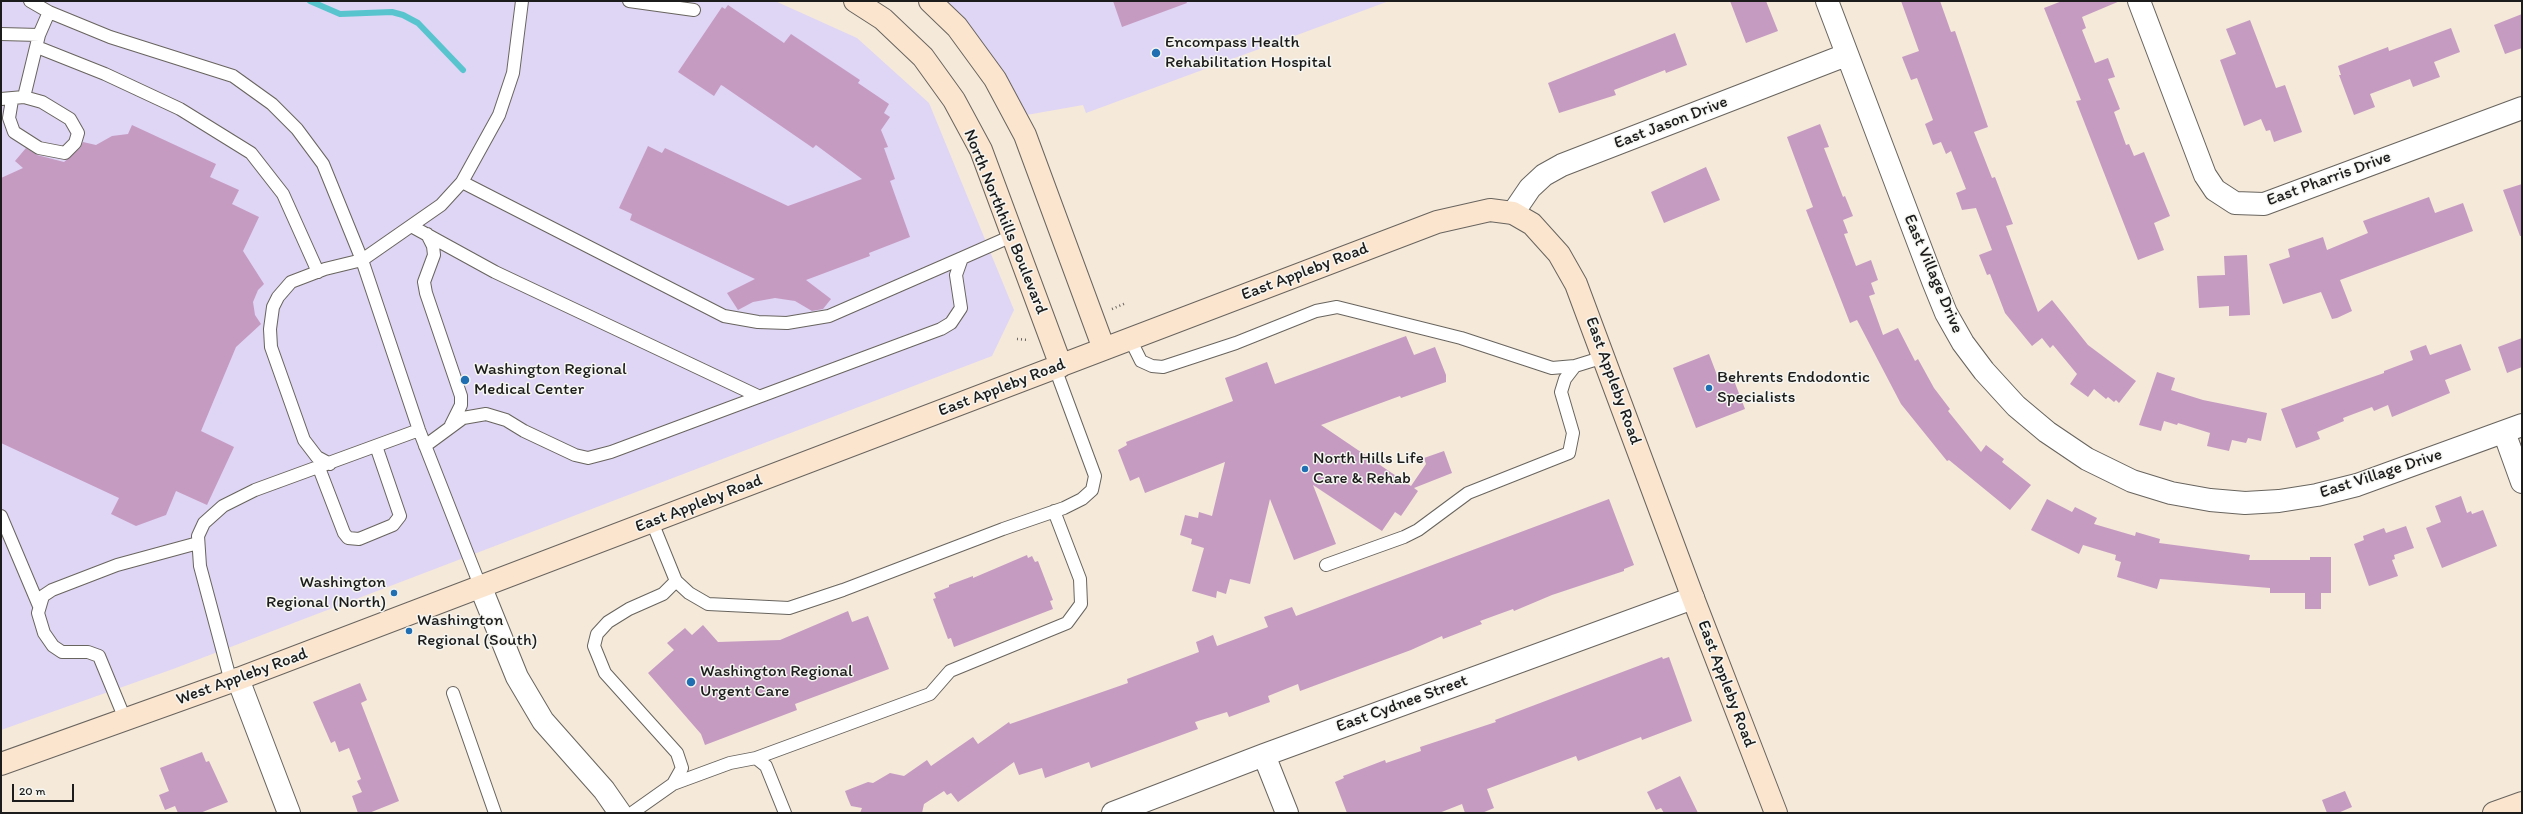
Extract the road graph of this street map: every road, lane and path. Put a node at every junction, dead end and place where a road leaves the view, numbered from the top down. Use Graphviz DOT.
graph roads {
  1 [pos="30,1"];
  2 [pos="522,1"];
  3 [pos="629,1"];
  4 [pos="855,1"];
  5 [pos="930,1"];
  6 [pos="1826,1"];
  7 [pos="2145,3"];
  8 [pos="694,10"];
  9 [pos="49,12"];
  10 [pos="1,34"];
  11 [pos="39,35"];
  12 [pos="37,47"];
  13 [pos="1846,55"];
  14 [pos="24,97"];
  15 [pos="6,100"];
  16 [pos="2522,108"];
  17 [pos="462,182"];
  18 [pos="1514,213"];
  19 [pos="413,227"];
  20 [pos="427,234"];
  21 [pos="1012,236"];
  22 [pos="962,258"];
  23 [pos="362,260"];
  24 [pos="318,272"];
  25 [pos="1130,339"];
  26 [pos="1104,349"];
  27 [pos="1604,357"];
  28 [pos="1575,366"];
  29 [pos="1058,367"];
  30 [pos="758,396"];
  31 [pos="451,425"];
  32 [pos="2513,429"];
  33 [pos="419,430"];
  34 [pos="376,446"];
  35 [pos="425,446"];
  36 [pos="325,466"];
  37 [pos="2522,482"];
  38 [pos="1054,511"];
  39 [pos="1,516"];
  40 [pos="652,522"];
  41 [pos="198,543"];
  42 [pos="1326,565"];
  43 [pos="676,581"];
  44 [pos="481,588"];
  45 [pos="1693,598"];
  46 [pos="39,606"];
  47 [pos="235,681"];
  48 [pos="453,693"];
  49 [pos="125,720"];
  50 [pos="1264,755"];
  51 [pos="756,758"];
  52 [pos="1,764"];
  53 [pos="673,784"];
  54 [pos="2522,803"];
  55 [pos="618,811"];
  56 [pos="289,813"];
  57 [pos="495,813"];
  58 [pos="785,813"];
  59 [pos="1113,813"];
  60 [pos="1287,813"];
  61 [pos="1776,813"];
  62 [pos="2496,813"];
  1 -- 9 [label="lane"];
  2 -- 17 [label="lane"];
  3 -- 8 [label="lane"];
  4 -- 21 [label="street, North Northhills Boulevard"];
  5 -- 26 [label="street"];
  6 -- 13 [label="street, East Village Drive"];
  7 -- 16 [label="street, East Pharris Drive"];
  9 -- 11 [label="lane"];
  9 -- 23 [label="lane"];
  10 -- 11 [label="lane"];
  11 -- 12 [label="lane"];
  12 -- 14 [label="lane"];
  12 -- 24 [label="lane"];
  13 -- 18 [label="street, East Jason Drive"];
  13 -- 32 [label="street, East Village Drive"];
  14 -- 15 [label="lane"];
  14 -- 15 [label="lane"];
  17 -- 19 [label="lane"];
  17 -- 22 [label="lane"];
  18 -- 25 [label="street, East Appleby Road"];
  18 -- 27 [label="street, East Appleby Road"];
  19 -- 20 [label="lane"];
  19 -- 23 [label="lane"];
  20 -- 30 [label="lane"];
  20 -- 31 [label="lane"];
  21 -- 22 [label="lane"];
  21 -- 29 [label="street, North Northhills Boulevard"];
  22 -- 30 [label="lane"];
  23 -- 24 [label="lane"];
  23 -- 33 [label="lane"];
  24 -- 36 [label="lane"];
  25 -- 26 [label="street, East Appleby Road"];
  25 -- 28 [label="lane"];
  26 -- 29 [label="street, East Appleby Road"];
  27 -- 28 [label="lane"];
  27 -- 45 [label="street, East Appleby Road"];
  28 -- 42 [label="lane"];
  29 -- 38 [label="lane"];
  29 -- 40 [label="street, East Appleby Road"];
  30 -- 31 [label="lane"];
  31 -- 35 [label="lane"];
  32 -- 37 [label="street"];
  33 -- 34 [label="lane"];
  33 -- 35 [label="lane"];
  34 -- 36 [label="lane"];
  34 -- 36 [label="lane"];
  35 -- 44 [label="lane"];
  36 -- 41 [label="lane"];
  38 -- 43 [label="lane"];
  38 -- 51 [label="lane"];
  39 -- 46 [label="lane"];
  40 -- 43 [label="lane"];
  40 -- 44 [label="street, East Appleby Road"];
  41 -- 46 [label="lane"];
  41 -- 47 [label="lane"];
  43 -- 53 [label="lane"];
  44 -- 47 [label="street, West Appleby Road"];
  44 -- 55 [label="street"];
  45 -- 50 [label="street, East Cydnee Street"];
  45 -- 61 [label="street, East Appleby Road"];
  46 -- 49 [label="lane"];
  47 -- 49 [label="street, West Appleby Road"];
  47 -- 56 [label="street"];
  48 -- 57 [label="lane"];
  49 -- 52 [label="street, West Appleby Road"];
  50 -- 59 [label="street, East Cydnee Street"];
  50 -- 60 [label="street"];
  51 -- 53 [label="lane"];
  51 -- 58 [label="lane"];
  53 -- 55 [label="lane"];
  54 -- 62 [label="street"];
}
